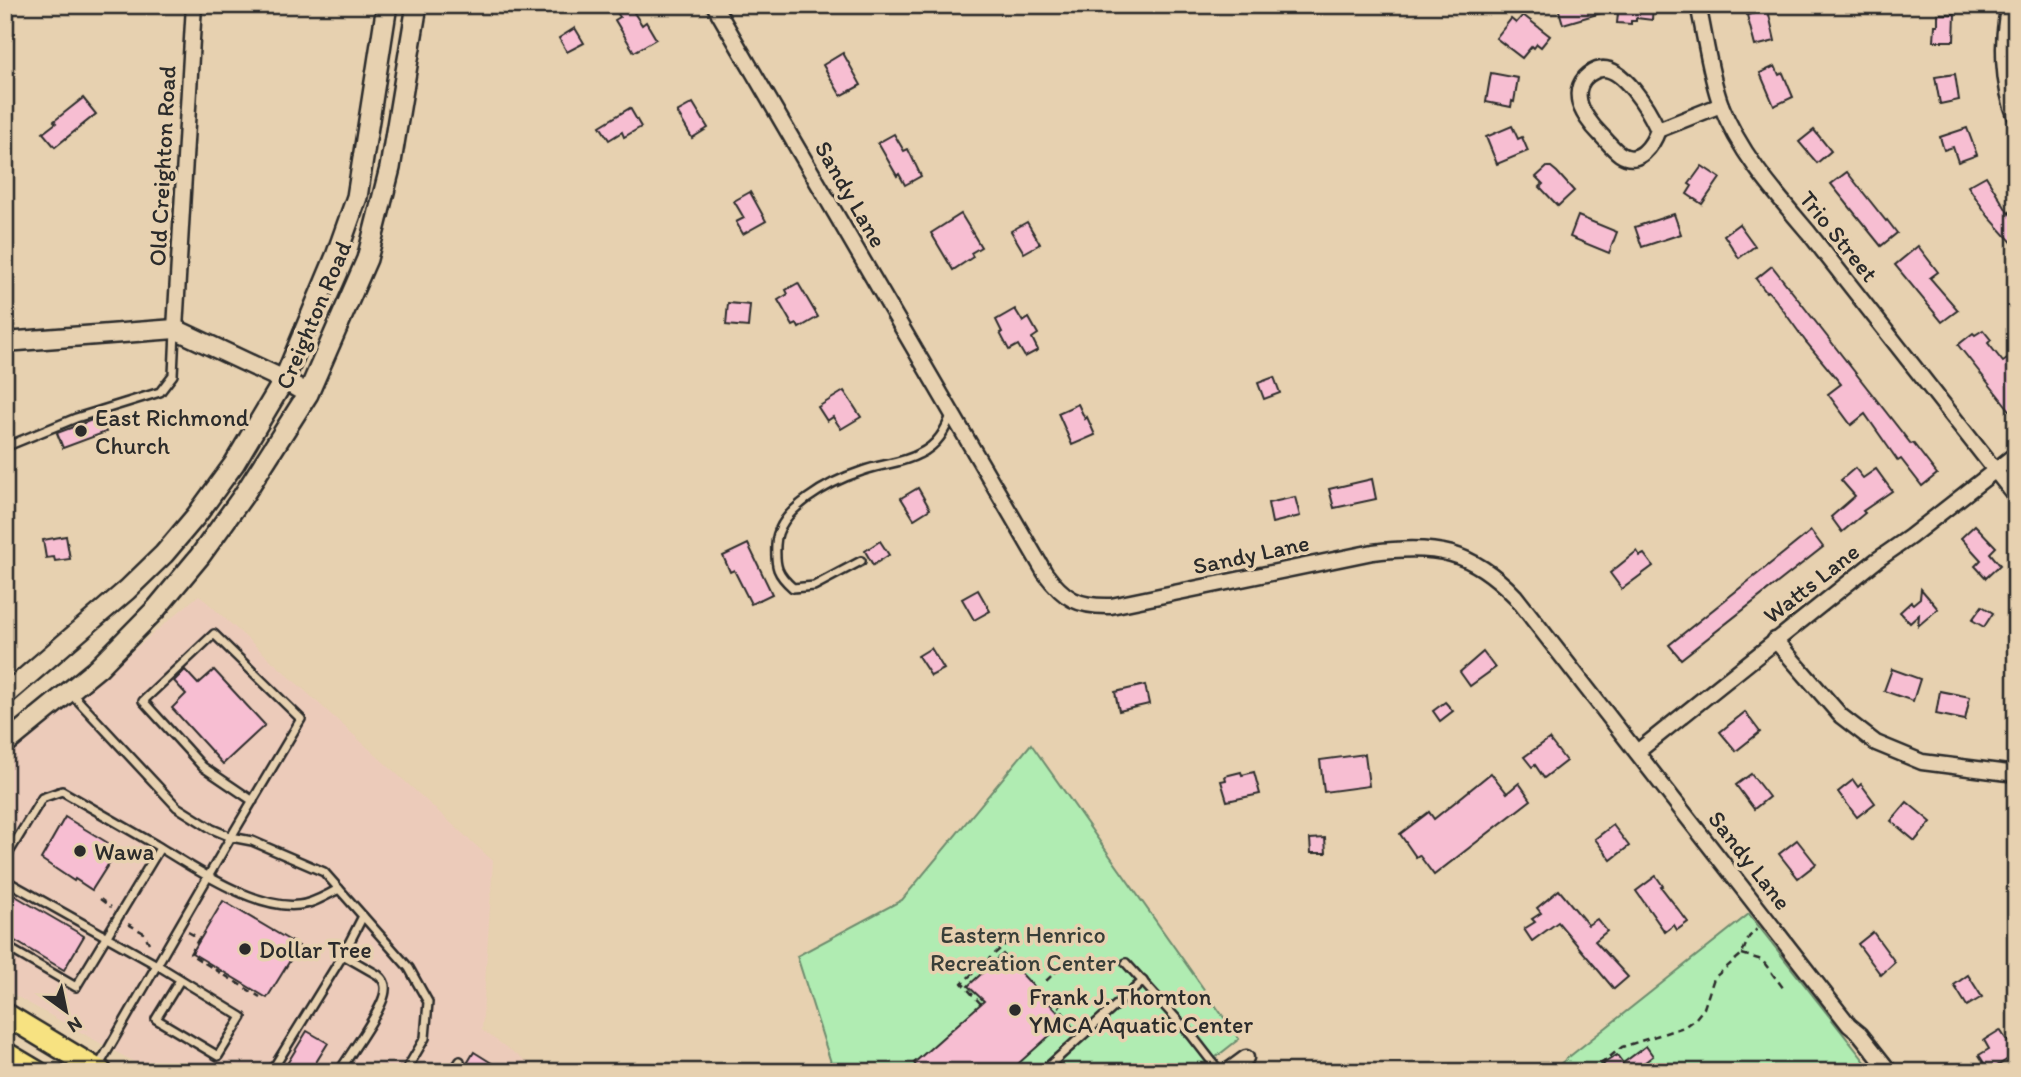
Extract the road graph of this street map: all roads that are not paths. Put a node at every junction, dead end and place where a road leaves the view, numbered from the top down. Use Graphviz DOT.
graph roads {
  1 [pos="194,5"];
  2 [pos="387,5"];
  3 [pos="417,5"];
  4 [pos="715,5"];
  5 [pos="1698,5"];
  6 [pos="2009,5"];
  7 [pos="1721,105"];
  8 [pos="2016,118"];
  9 [pos="1658,130"];
  10 [pos="175,328"];
  11 [pos="5,342"];
  12 [pos="284,380"];
  13 [pos="308,394"];
  14 [pos="952,412"];
  15 [pos="5,447"];
  16 [pos="2016,454"];
  17 [pos="1995,471"];
  18 [pos="2016,497"];
  19 [pos="861,561"];
  20 [pos="1775,640"];
  21 [pos="70,691"];
  22 [pos="5,695"];
  23 [pos="5,744"];
  24 [pos="1637,752"];
  25 [pos="2016,774"];
  26 [pos="253,801"];
  27 [pos="231,837"];
  28 [pos="160,848"];
  29 [pos="5,859"];
  30 [pos="209,876"];
  31 [pos="5,880"];
  32 [pos="339,889"];
  33 [pos="363,916"];
  34 [pos="106,937"];
  35 [pos="5,946"];
  36 [pos="343,955"];
  37 [pos="1126,963"];
  38 [pos="157,965"];
  39 [pos="180,979"];
  40 [pos="1143,981"];
  41 [pos="5,1014"];
  42 [pos="5,1053"];
  43 [pos="1247,1058"];
  44 [pos="460,1061"];
  45 [pos="99,1071"];
  46 [pos="37,1072"];
  47 [pos="271,1072"];
  48 [pos="339,1072"];
  49 [pos="405,1072"];
  50 [pos="453,1072"];
  51 [pos="1042,1072"];
  52 [pos="1220,1072"];
  53 [pos="1227,1072"];
  54 [pos="1891,1072"];
  1 -- 10 [label="street, Old Creighton Road"];
  2 -- 12 [label="main road, Creighton Road"];
  3 -- 13 [label="main road, Creighton Road"];
  4 -- 14 [label="street, Sandy Lane"];
  5 -- 7 [label="street, Trio Street"];
  6 -- 8 [label="street"];
  7 -- 9 [label="street"];
  7 -- 17 [label="street, Trio Street"];
  9 -- 9 [label="street"];
  10 -- 11 [label="street"];
  10 -- 12 [label="street"];
  10 -- 15 [label="lane"];
  12 -- 13 [label="street"];
  12 -- 22 [label="main road, Creighton Road"];
  13 -- 21 [label="main road, Creighton Road"];
  14 -- 19 [label="lane"];
  14 -- 24 [label="street, Sandy Lane"];
  16 -- 17 [label="street, Watts Lane"];
  17 -- 18 [label="street, Trio Street"];
  17 -- 20 [label="street, Watts Lane"];
  20 -- 24 [label="street, Watts Lane"];
  20 -- 25 [label="street"];
  21 -- 23 [label="main road, Creighton Road"];
  21 -- 27 [label="lane"];
  24 -- 54 [label="street, Sandy Lane"];
  26 -- 26 [label="lane"];
  26 -- 27 [label="lane"];
  27 -- 30 [label="lane"];
  27 -- 32 [label="lane"];
  28 -- 29 [label="lane"];
  28 -- 30 [label="lane"];
  28 -- 34 [label="lane"];
  30 -- 32 [label="lane"];
  30 -- 38 [label="lane"];
  31 -- 34 [label="lane"];
  32 -- 33 [label="lane"];
  33 -- 36 [label="lane"];
  33 -- 49 [label="lane"];
  34 -- 35 [label="lane"];
  34 -- 38 [label="lane"];
  36 -- 47 [label="lane"];
  36 -- 48 [label="lane"];
  37 -- 40 [label="lane"];
  38 -- 39 [label="lane"];
  38 -- 45 [label="lane"];
  39 -- 39 [label="lane"];
  40 -- 51 [label="lane"];
  40 -- 52 [label="lane"];
  41 -- 45 [label="main road"];
  42 -- 46 [label="main road"];
  43 -- 53 [label="street"];
  44 -- 50 [label="lane"];
}
